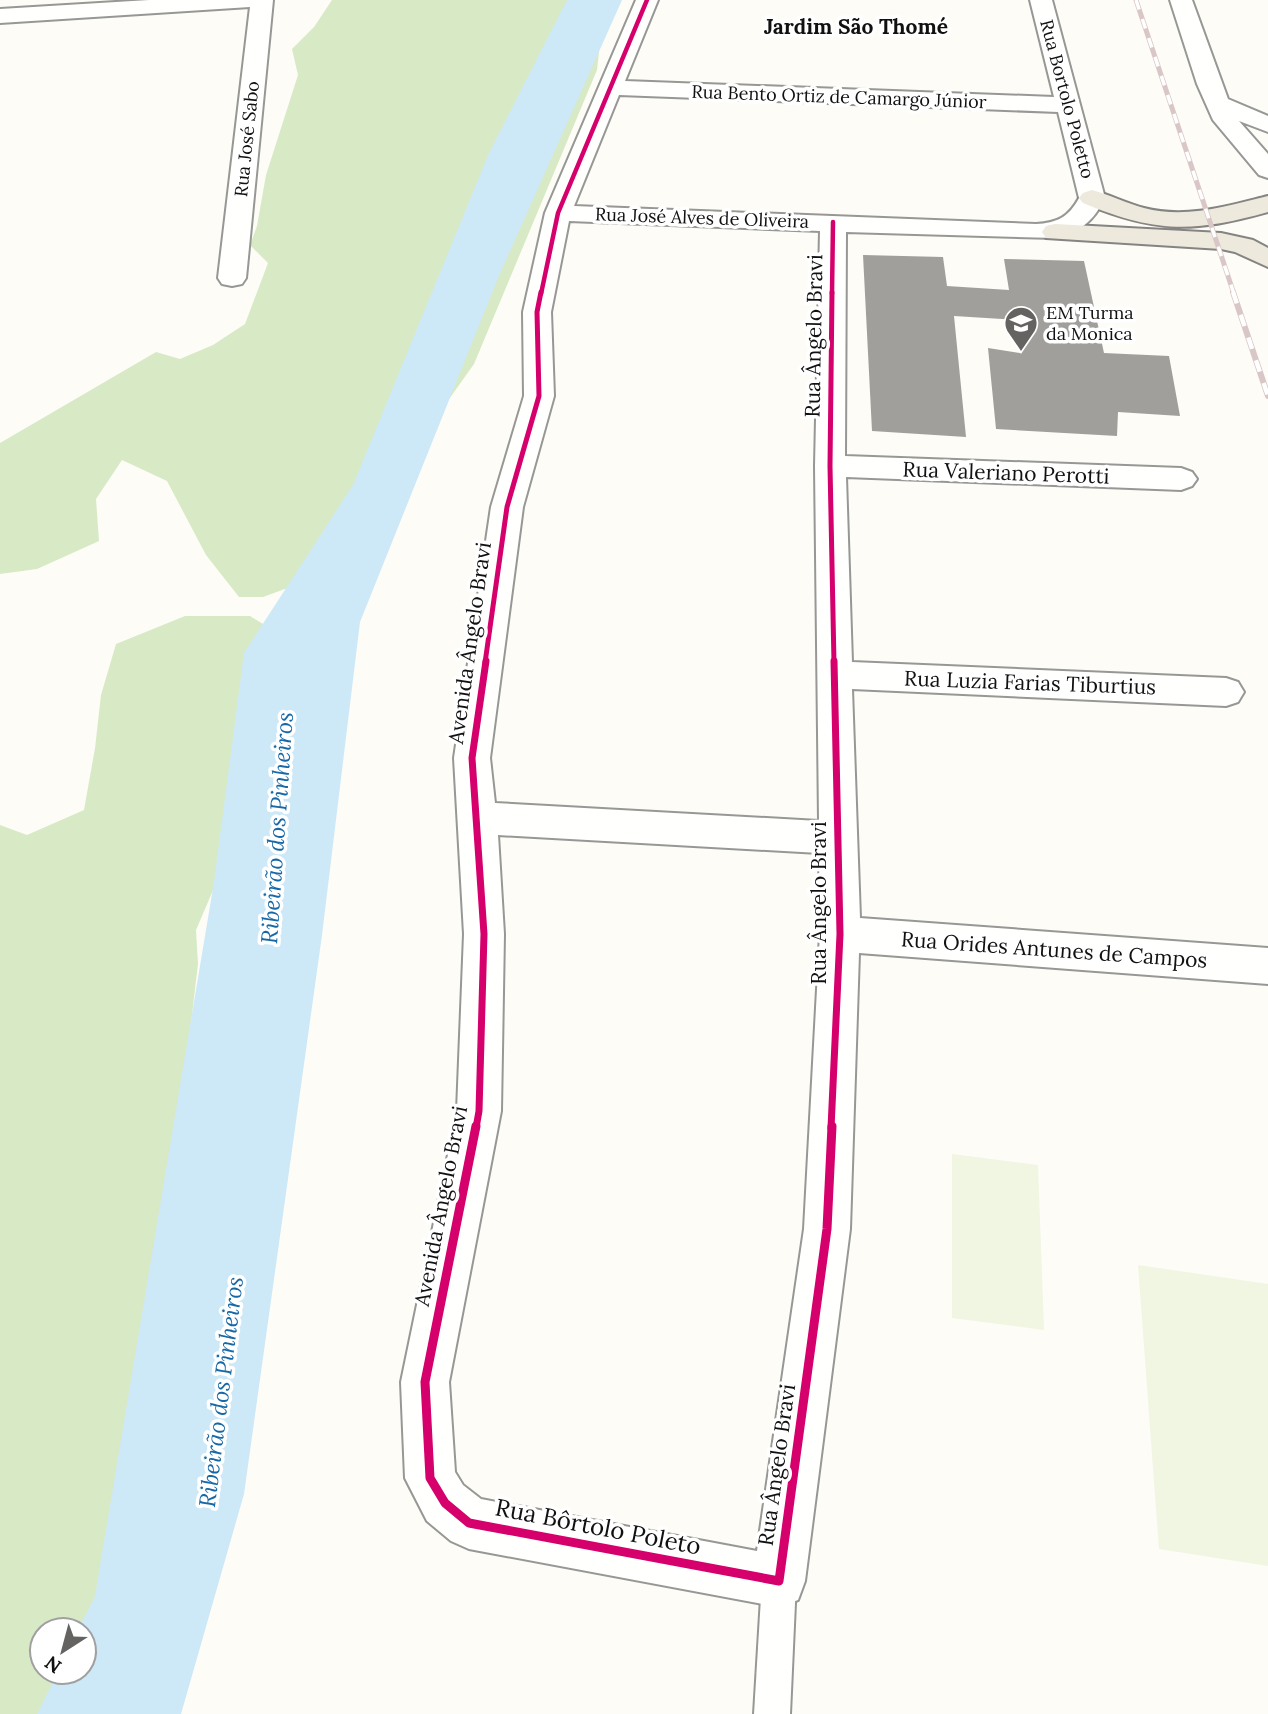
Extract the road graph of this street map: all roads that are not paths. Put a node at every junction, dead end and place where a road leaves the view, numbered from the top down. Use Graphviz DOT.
graph roads {
  1 [pos="254,0"];
  2 [pos="262,0"];
  3 [pos="647,0"];
  4 [pos="1041,0"];
  5 [pos="1181,0"];
  6 [pos="0,16"];
  7 [pos="611,88"];
  8 [pos="1219,104"];
  9 [pos="1066,105"];
  10 [pos="1268,125"];
  11 [pos="1268,170"];
  12 [pos="1092,198"];
  13 [pos="1268,204"];
  14 [pos="558,213"];
  15 [pos="833,222"];
  16 [pos="1055,232"];
  17 [pos="1268,259"];
  18 [pos="232,278"];
  19 [pos="830,466"];
  20 [pos="1181,479"];
  21 [pos="834,675"];
  22 [pos="1226,692"];
  23 [pos="478,818"];
  24 [pos="837,838"];
  25 [pos="840,934"];
  26 [pos="1268,966"];
  27 [pos="430,1478"];
  28 [pos="779,1581"];
  29 [pos="772,1714"];
  1 -- 6 [label="street"];
  2 -- 18 [label="street, Rua José Sabo"];
  3 -- 7 [label="street, Avenida Ângelo Bravi"];
  4 -- 9 [label="street, Rua Bortolo Poletto"];
  5 -- 8 [label="street"];
  7 -- 9 [label="street, Rua Bento Ortiz de Camargo Júnior"];
  7 -- 14 [label="street, Avenida Ângelo Bravi"];
  8 -- 10 [label="street"];
  8 -- 11 [label="street"];
  9 -- 12 [label="street, Rua Bortolo Poletto"];
  12 -- 13 [label="main road"];
  12 -- 16 [label="street"];
  14 -- 15 [label="street, Rua José Alves de Oliveira"];
  14 -- 23 [label="street, Avenida Ângelo Bravi"];
  15 -- 16 [label="street, Rua José Alves de Oliveira"];
  15 -- 19 [label="street, Rua Ângelo Bravi"];
  16 -- 17 [label="main road"];
  19 -- 20 [label="street, Rua Valeriano Perotti"];
  19 -- 21 [label="street, Rua Ângelo Bravi"];
  21 -- 22 [label="street, Rua Luzia Farias Tiburtius"];
  21 -- 24 [label="street, Rua Ângelo Bravi"];
  23 -- 24 [label="street"];
  23 -- 27 [label="street, Avenida Ângelo Bravi"];
  24 -- 25 [label="street, Rua Ângelo Bravi"];
  25 -- 26 [label="street, Rua Orides Antunes de Campos"];
  25 -- 28 [label="street, Rua Ângelo Bravi"];
  27 -- 28 [label="street, Rua Bôrtolo Poleto"];
  28 -- 29 [label="lane"];
}
